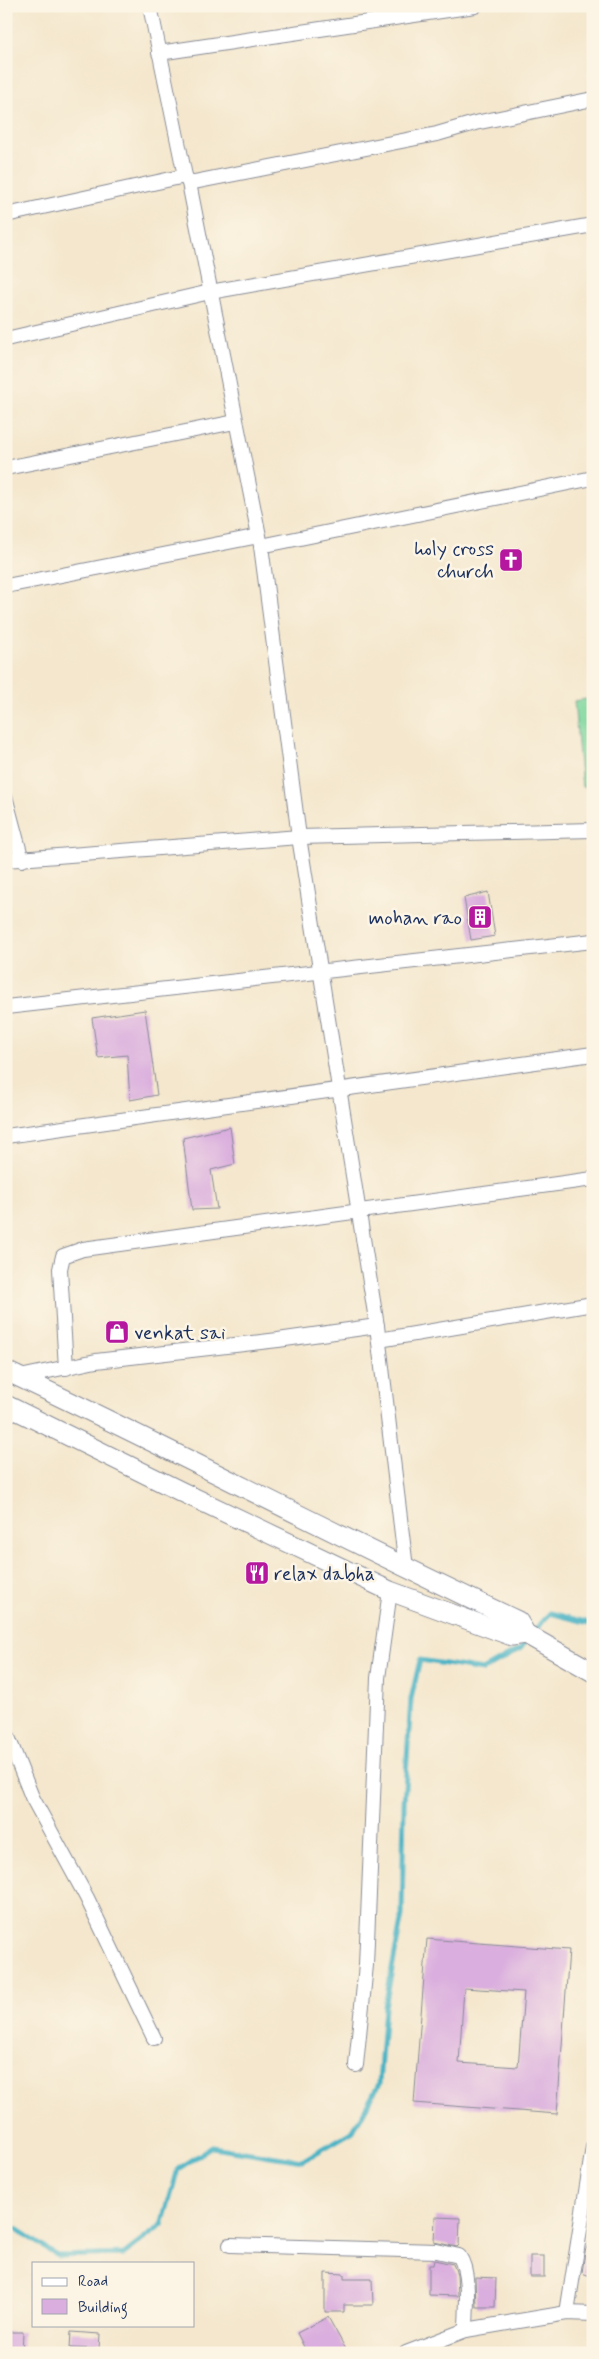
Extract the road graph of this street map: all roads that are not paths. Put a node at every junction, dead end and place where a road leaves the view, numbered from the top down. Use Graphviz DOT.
graph roads {
  1 [pos="150,6"];
  2 [pos="475,6"];
  3 [pos="159,53"];
  4 [pos="593,100"];
  5 [pos="187,179"];
  6 [pos="6,215"];
  7 [pos="593,225"];
  8 [pos="210,292"];
  9 [pos="6,339"];
  10 [pos="235,422"];
  11 [pos="6,468"];
  12 [pos="593,478"];
  13 [pos="260,541"];
  14 [pos="6,586"];
  15 [pos="6,800"];
  16 [pos="593,830"];
  17 [pos="299,837"];
  18 [pos="6,860"];
  19 [pos="22,860"];
  20 [pos="593,941"];
  21 [pos="322,970"];
  22 [pos="6,1007"];
  23 [pos="593,1054"];
  24 [pos="340,1090"];
  25 [pos="6,1136"];
  26 [pos="593,1179"];
  27 [pos="360,1211"];
  28 [pos="593,1304"];
  29 [pos="378,1333"];
  30 [pos="66,1368"];
  31 [pos="13,1374"];
  32 [pos="6,1405"];
  33 [pos="406,1568"];
  34 [pos="390,1591"];
  35 [pos="526,1634"];
  36 [pos="592,1671"];
  37 [pos="6,1732"];
  38 [pos="154,2038"];
  39 [pos="356,2065"];
  40 [pos="593,2146"];
  41 [pos="230,2245"];
  42 [pos="566,2313"];
  43 [pos="593,2314"];
  44 [pos="466,2330"];
  45 [pos="406,2353"];
  1 -- 3 [label="street"];
  2 -- 3 [label="street"];
  3 -- 5 [label="street"];
  4 -- 5 [label="street"];
  5 -- 6 [label="street"];
  5 -- 8 [label="street"];
  7 -- 8 [label="street"];
  8 -- 9 [label="street"];
  8 -- 10 [label="street"];
  10 -- 11 [label="street"];
  10 -- 13 [label="street"];
  12 -- 13 [label="street"];
  13 -- 14 [label="street"];
  13 -- 17 [label="street"];
  15 -- 19 [label="street"];
  16 -- 17 [label="street"];
  17 -- 19 [label="street"];
  17 -- 21 [label="street"];
  18 -- 19 [label="street"];
  20 -- 21 [label="street"];
  21 -- 22 [label="street"];
  21 -- 24 [label="street"];
  23 -- 24 [label="street"];
  24 -- 25 [label="street"];
  24 -- 27 [label="street"];
  26 -- 27 [label="street"];
  27 -- 29 [label="street"];
  27 -- 30 [label="street"];
  28 -- 29 [label="street"];
  29 -- 30 [label="street"];
  29 -- 33 [label="street"];
  30 -- 31 [label="street"];
  31 -- 33 [label="street"];
  32 -- 34 [label="street"];
  33 -- 35 [label="street"];
  34 -- 35 [label="street"];
  34 -- 39 [label="street"];
  35 -- 36 [label="street"];
  37 -- 38 [label="street"];
  40 -- 42 [label="street"];
  41 -- 44 [label="street"];
  42 -- 43 [label="street"];
  42 -- 44 [label="street"];
  44 -- 45 [label="street"];
}
